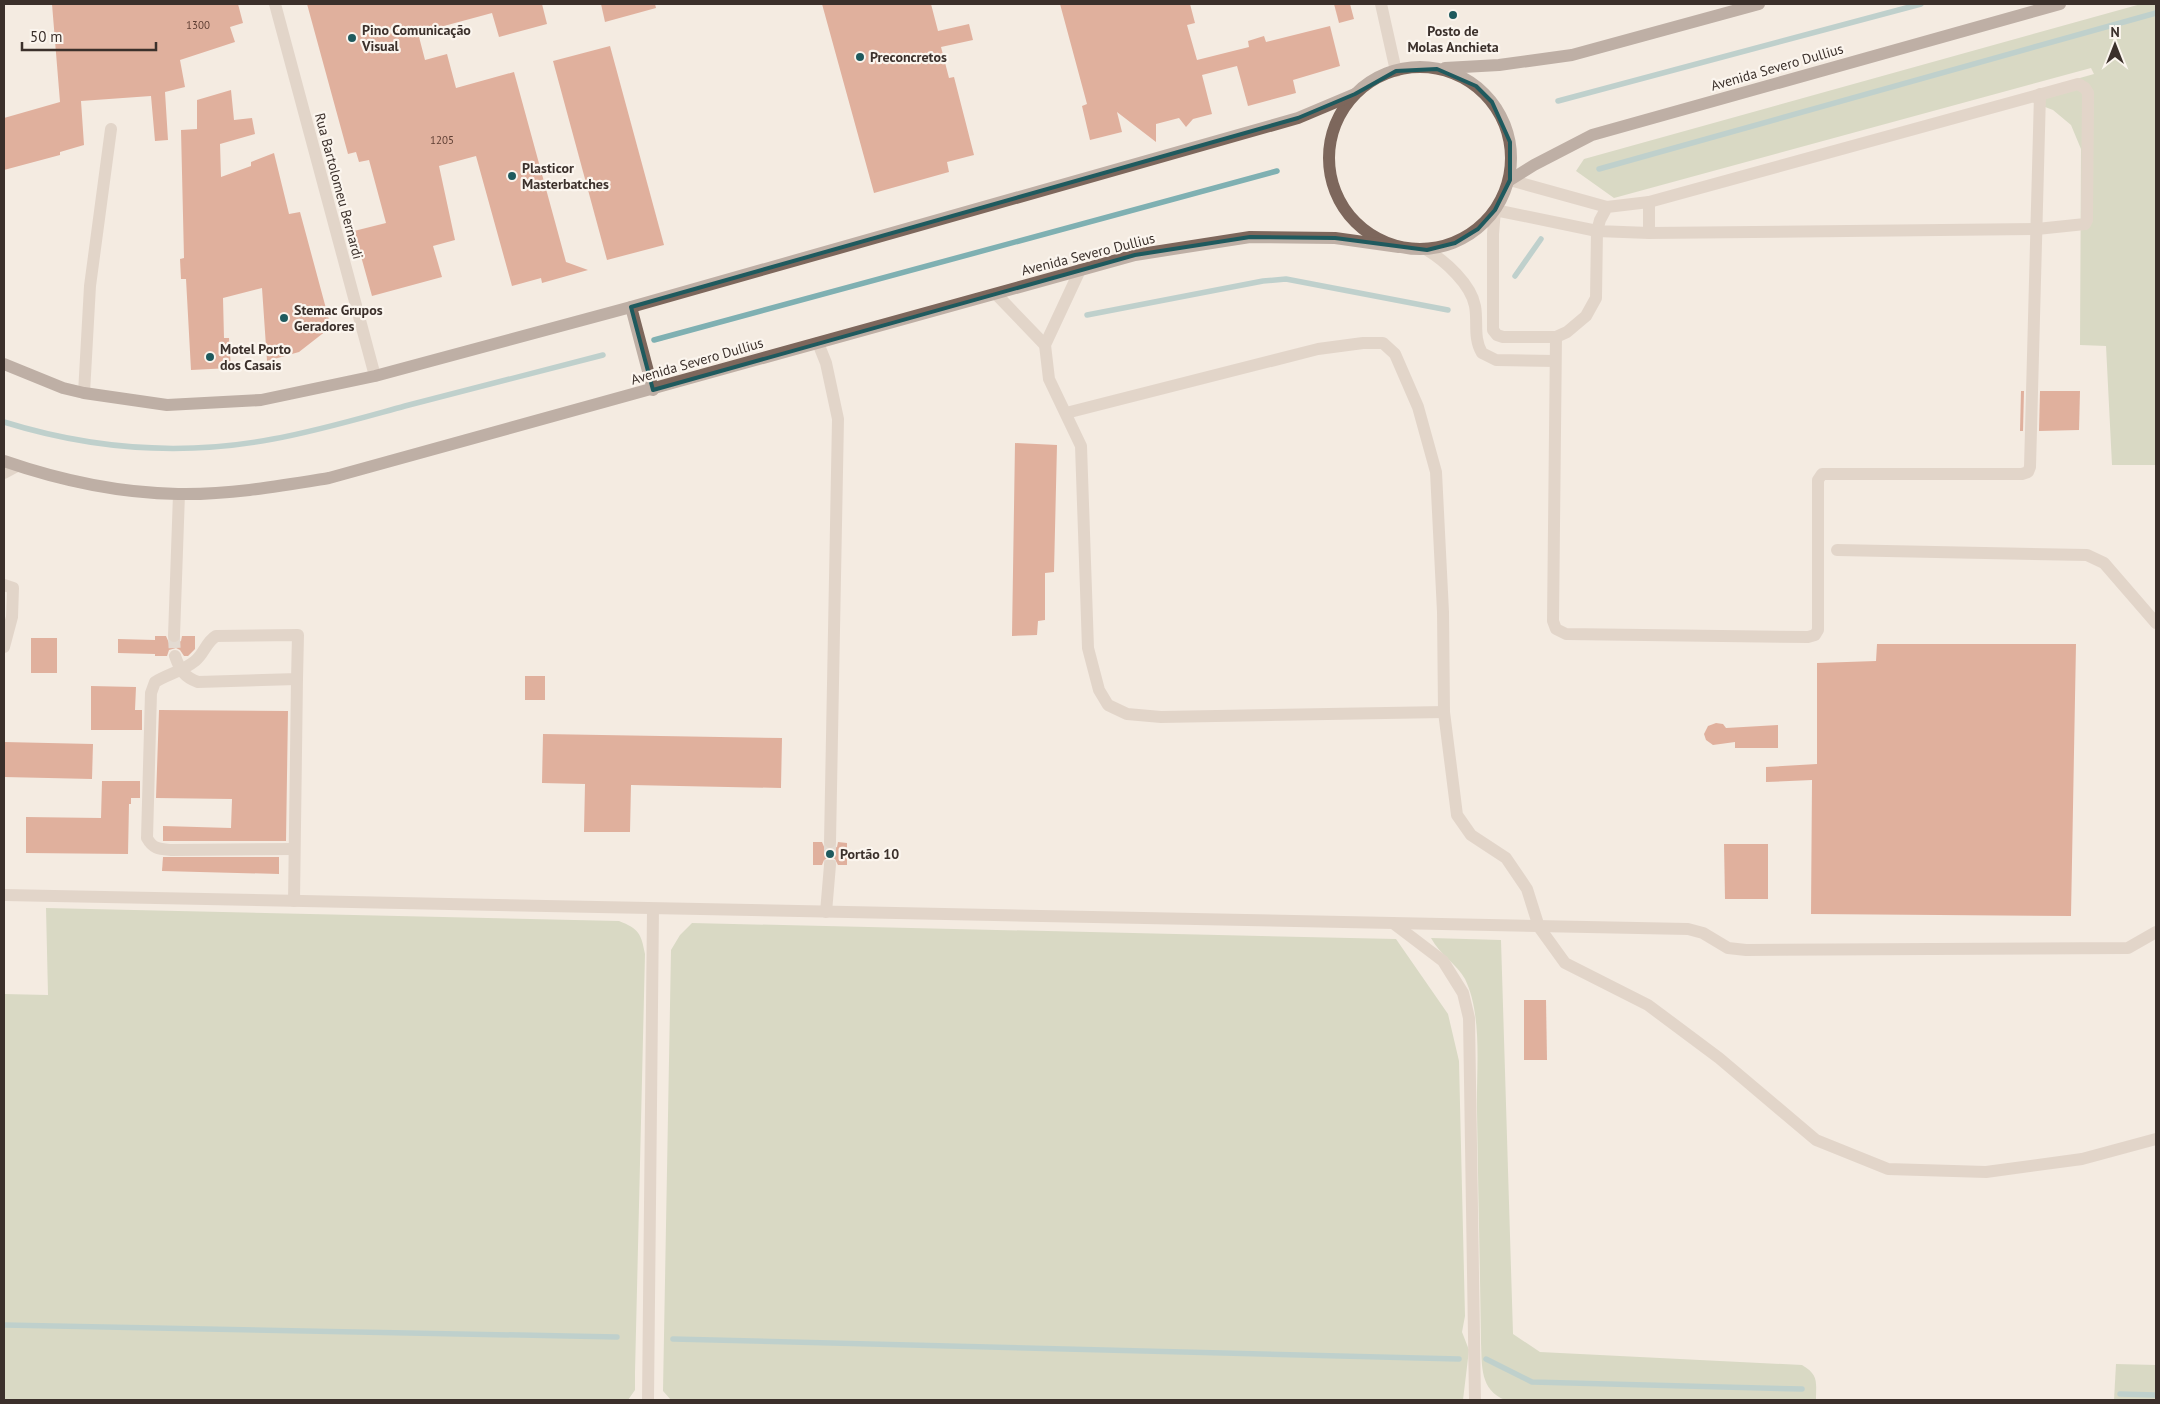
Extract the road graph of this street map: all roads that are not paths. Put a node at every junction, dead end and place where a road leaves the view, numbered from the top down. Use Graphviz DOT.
graph roads {
  1 [pos="275,4"];
  2 [pos="1381,4"];
  3 [pos="1759,4"];
  4 [pos="2060,4"];
  5 [pos="1437,69"];
  6 [pos="1396,71"];
  7 [pos="1355,94"];
  8 [pos="2040,94"];
  9 [pos="111,129"];
  10 [pos="1510,180"];
  11 [pos="1649,202"];
  12 [pos="1607,207"];
  13 [pos="1495,210"];
  14 [pos="2037,229"];
  15 [pos="1597,232"];
  16 [pos="1649,233"];
  17 [pos="1399,247"];
  18 [pos="1427,250"];
  19 [pos="1080,270"];
  20 [pos="996,294"];
  21 [pos="631,307"];
  22 [pos="1556,337"];
  23 [pos="818,344"];
  24 [pos="1045,345"];
  25 [pos="1555,361"];
  26 [pos="4,364"];
  27 [pos="375,376"];
  28 [pos="653,390"];
  29 [pos="84,393"];
  30 [pos="1066,413"];
  31 [pos="4,461"];
  32 [pos="16,466"];
  33 [pos="4,473"];
  34 [pos="178,494"];
  35 [pos="1837,550"];
  36 [pos="4,585"];
  37 [pos="2156,623"];
  38 [pos="174,636"];
  39 [pos="5,639"];
  40 [pos="175,656"];
  41 [pos="180,670"];
  42 [pos="297,679"];
  43 [pos="1444,712"];
  44 [pos="830,842"];
  45 [pos="294,849"];
  46 [pos="830,865"];
  47 [pos="4,895"];
  48 [pos="294,901"];
  49 [pos="653,909"];
  50 [pos="826,912"];
  51 [pos="1393,923"];
  52 [pos="1540,926"];
  53 [pos="2156,932"];
  54 [pos="2156,1139"];
  55 [pos="648,1400"];
  56 [pos="1475,1400"];
  1 -- 27 [label="street, Rua Bartolomeu Bernardi"];
  2 -- 6 [label="street"];
  3 -- 5 [label="main road"];
  4 -- 10 [label="main road, Avenida Severo Dullius"];
  5 -- 6 [label="main road"];
  5 -- 10 [label="main road"];
  6 -- 7 [label="main road"];
  7 -- 17 [label="main road"];
  7 -- 21 [label="main road"];
  8 -- 11 [label="street"];
  8 -- 14 [label="street"];
  8 -- 14 [label="street"];
  9 -- 29 [label="street"];
  10 -- 12 [label="street"];
  10 -- 13 [label="main road"];
  11 -- 12 [label="street"];
  11 -- 16 [label="street"];
  12 -- 15 [label="street"];
  13 -- 15 [label="street"];
  13 -- 18 [label="main road"];
  13 -- 22 [label="street"];
  14 -- 16 [label="street"];
  14 -- 25 [label="street"];
  15 -- 16 [label="street"];
  15 -- 22 [label="street"];
  17 -- 18 [label="main road"];
  17 -- 19 [label="main road, Avenida Severo Dullius"];
  18 -- 25 [label="street"];
  19 -- 20 [label="main road, Avenida Severo Dullius"];
  19 -- 24 [label="street"];
  20 -- 23 [label="main road, Avenida Severo Dullius"];
  20 -- 24 [label="street"];
  21 -- 27 [label="main road"];
  21 -- 28 [label="main road"];
  22 -- 25 [label="street"];
  23 -- 28 [label="main road, Avenida Severo Dullius"];
  23 -- 44 [label="street"];
  24 -- 30 [label="street"];
  26 -- 29 [label="main road"];
  27 -- 29 [label="main road"];
  28 -- 34 [label="main road, Avenida Severo Dullius"];
  30 -- 43 [label="street"];
  30 -- 43 [label="street"];
  31 -- 32 [label="main road, Avenida Severo Dullius"];
  32 -- 33 [label="street"];
  32 -- 34 [label="main road, Avenida Severo Dullius"];
  34 -- 38 [label="street"];
  35 -- 37 [label="street"];
  36 -- 39 [label="street"];
  40 -- 41 [label="street"];
  41 -- 42 [label="street"];
  41 -- 42 [label="street"];
  41 -- 45 [label="street"];
  42 -- 45 [label="street"];
  43 -- 52 [label="street"];
  45 -- 48 [label="street"];
  46 -- 50 [label="street"];
  47 -- 48 [label="street"];
  48 -- 49 [label="street"];
  49 -- 50 [label="street"];
  49 -- 55 [label="street"];
  50 -- 51 [label="street"];
  51 -- 52 [label="street"];
  51 -- 56 [label="street"];
  52 -- 53 [label="street"];
  52 -- 54 [label="street"];
}
